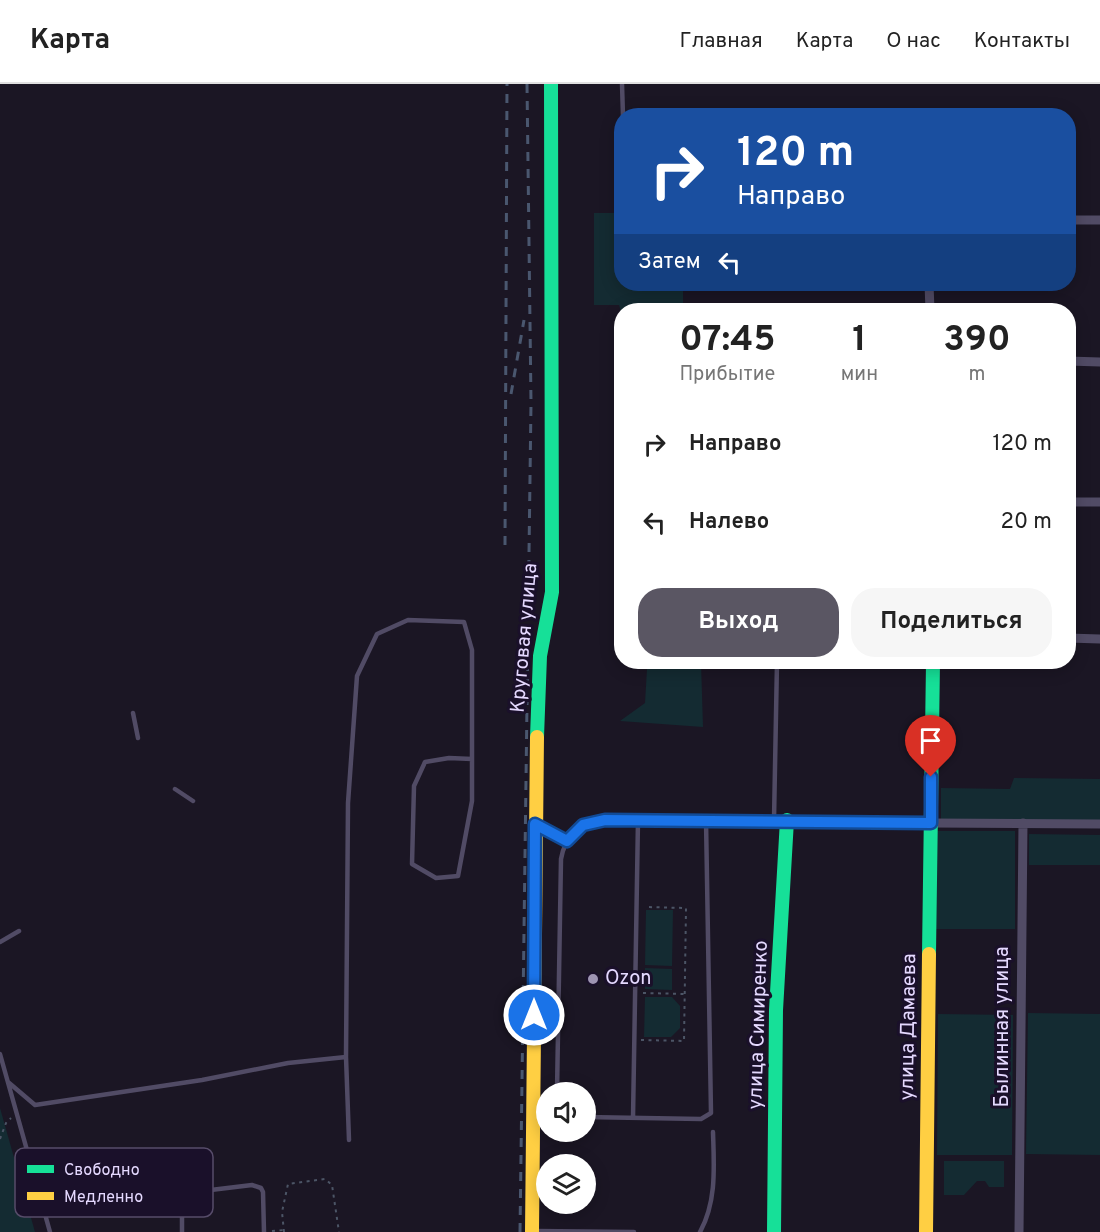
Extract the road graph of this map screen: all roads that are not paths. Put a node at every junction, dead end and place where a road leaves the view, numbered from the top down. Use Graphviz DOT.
graph roads {
  1 [pos="551,84"];
  2 [pos="622,84"];
  3 [pos="623,108"];
  4 [pos="1076,220"];
  5 [pos="1100,220"];
  6 [pos="1076,361"];
  7 [pos="1100,362"];
  8 [pos="1076,502"];
  9 [pos="1100,502"];
  10 [pos="1076,638"];
  11 [pos="1100,639"];
  12 [pos="777,669"];
  13 [pos="933,669"];
  14 [pos="133,713"];
  15 [pos="138,738"];
  16 [pos="472,759"];
  17 [pos="175,789"];
  18 [pos="193,801"];
  19 [pos="638,820"];
  20 [pos="706,820"];
  21 [pos="781,820"];
  22 [pos="931,823"];
  23 [pos="1023,823"];
  24 [pos="535,824"];
  25 [pos="1100,824"];
  26 [pos="567,841"];
  27 [pos="19,931"];
  28 [pos="0,942"];
  29 [pos="0,1054"];
  30 [pos="346,1057"];
  31 [pos="8,1082"];
  32 [pos="557,1082"];
  33 [pos="596,1117"];
  34 [pos="633,1118"];
  35 [pos="713,1132"];
  36 [pos="349,1140"];
  37 [pos="27,1148"];
  38 [pos="213,1190"];
  39 [pos="46,1217"];
  40 [pos="532,1231"];
  41 [pos="557,1231"];
  42 [pos="50,1232"];
  43 [pos="264,1232"];
  44 [pos="634,1232"];
  45 [pos="700,1232"];
  46 [pos="774,1232"];
  47 [pos="926,1232"];
  48 [pos="1019,1232"];
  1 -- 24 [label="street, Круговая улица"];
  2 -- 3 [label="lane"];
  4 -- 5 [label="street"];
  6 -- 7 [label="street"];
  8 -- 9 [label="street"];
  10 -- 11 [label="street"];
  12 -- 21 [label="lane"];
  13 -- 22 [label="street, улица Дамаева"];
  14 -- 15 [label="lane"];
  16 -- 16 [label="lane"];
  16 -- 30 [label="lane"];
  17 -- 18 [label="lane"];
  19 -- 20 [label="lane"];
  19 -- 26 [label="lane"];
  19 -- 34 [label="lane"];
  20 -- 21 [label="lane"];
  20 -- 34 [label="lane"];
  21 -- 22 [label="lane"];
  21 -- 46 [label="street, улица Симиренко"];
  22 -- 23 [label="street"];
  22 -- 47 [label="street, улица Дамаева"];
  23 -- 25 [label="street"];
  23 -- 48 [label="street, Былинная улица"];
  24 -- 26 [label="lane"];
  24 -- 40 [label="street, Круговая улица"];
  26 -- 32 [label="lane"];
  27 -- 28 [label="lane"];
  29 -- 31 [label="lane"];
  30 -- 31 [label="lane"];
  30 -- 36 [label="lane"];
  31 -- 37 [label="lane"];
  33 -- 34 [label="lane"];
  35 -- 45 [label="lane"];
  38 -- 43 [label="lane"];
  39 -- 42 [label="lane"];
  40 -- 41 [label="lane"];
  41 -- 44 [label="lane"];
}
